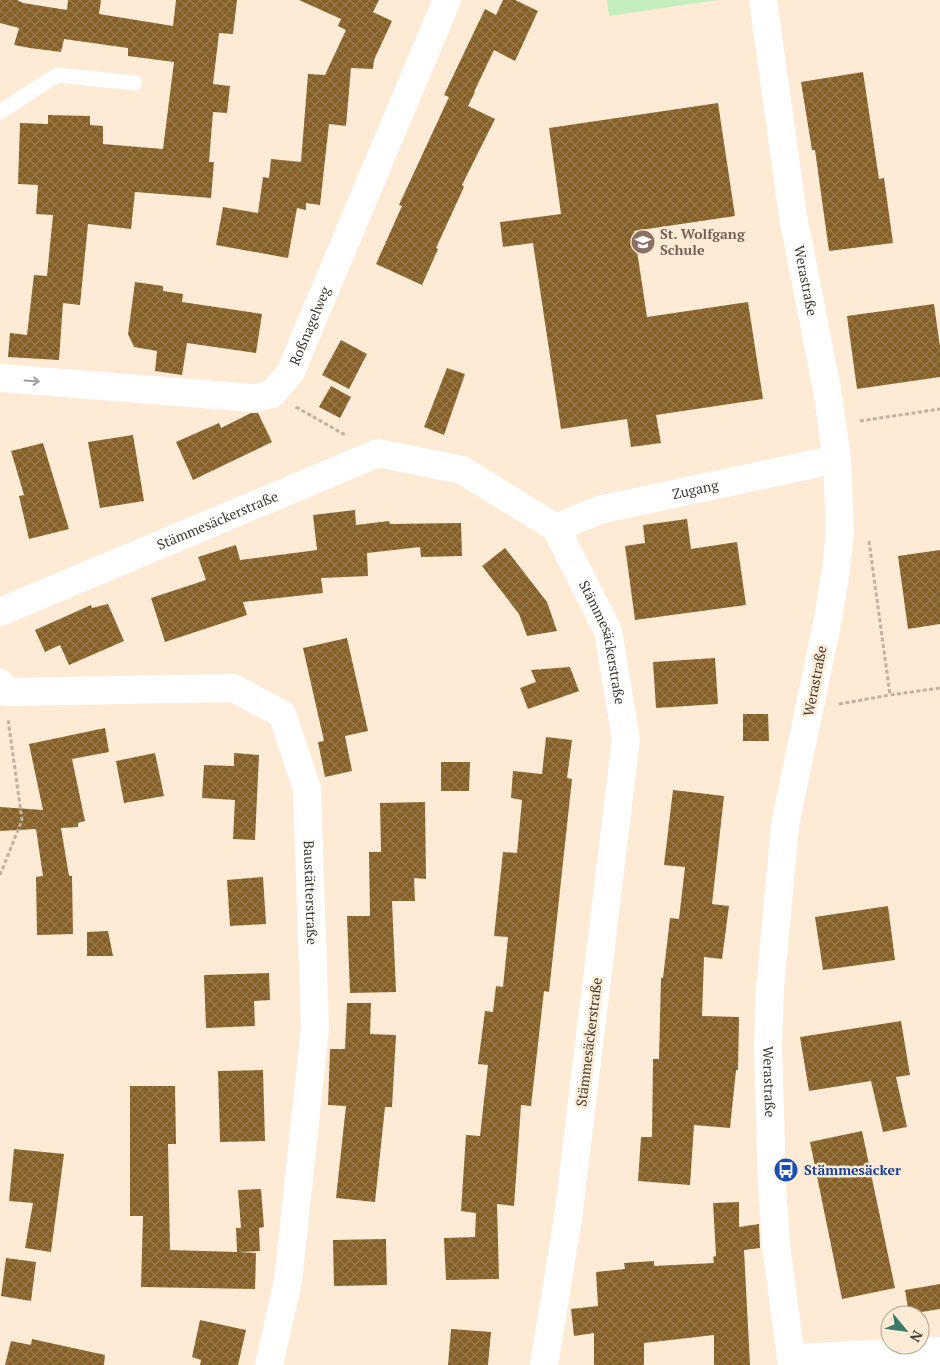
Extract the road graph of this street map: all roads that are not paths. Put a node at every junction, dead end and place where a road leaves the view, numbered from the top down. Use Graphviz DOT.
graph roads {
  1 [pos="447,0"];
  2 [pos="763,0"];
  3 [pos="135,83"];
  4 [pos="0,112"];
  5 [pos="0,378"];
  6 [pos="837,459"];
  7 [pos="556,528"];
  8 [pos="0,612"];
  9 [pos="3,687"];
  10 [pos="940,1351"];
  11 [pos="792,1362"];
  12 [pos="269,1365"];
  13 [pos="544,1365"];
  5 -- 1 [label="street, Roßnagelweg, one-way"];
  2 -- 6 [label="street, Werastraße"];
  3 -- 4 [label="lane"];
  6 -- 7 [label="street, Zugang"];
  6 -- 11 [label="street, Werastraße"];
  7 -- 8 [label="street, Stämmesäckerstraße"];
  7 -- 13 [label="street, Stämmesäckerstraße"];
  9 -- 12 [label="street, Baustätterstraße"];
  10 -- 11 [label="street"];
}
